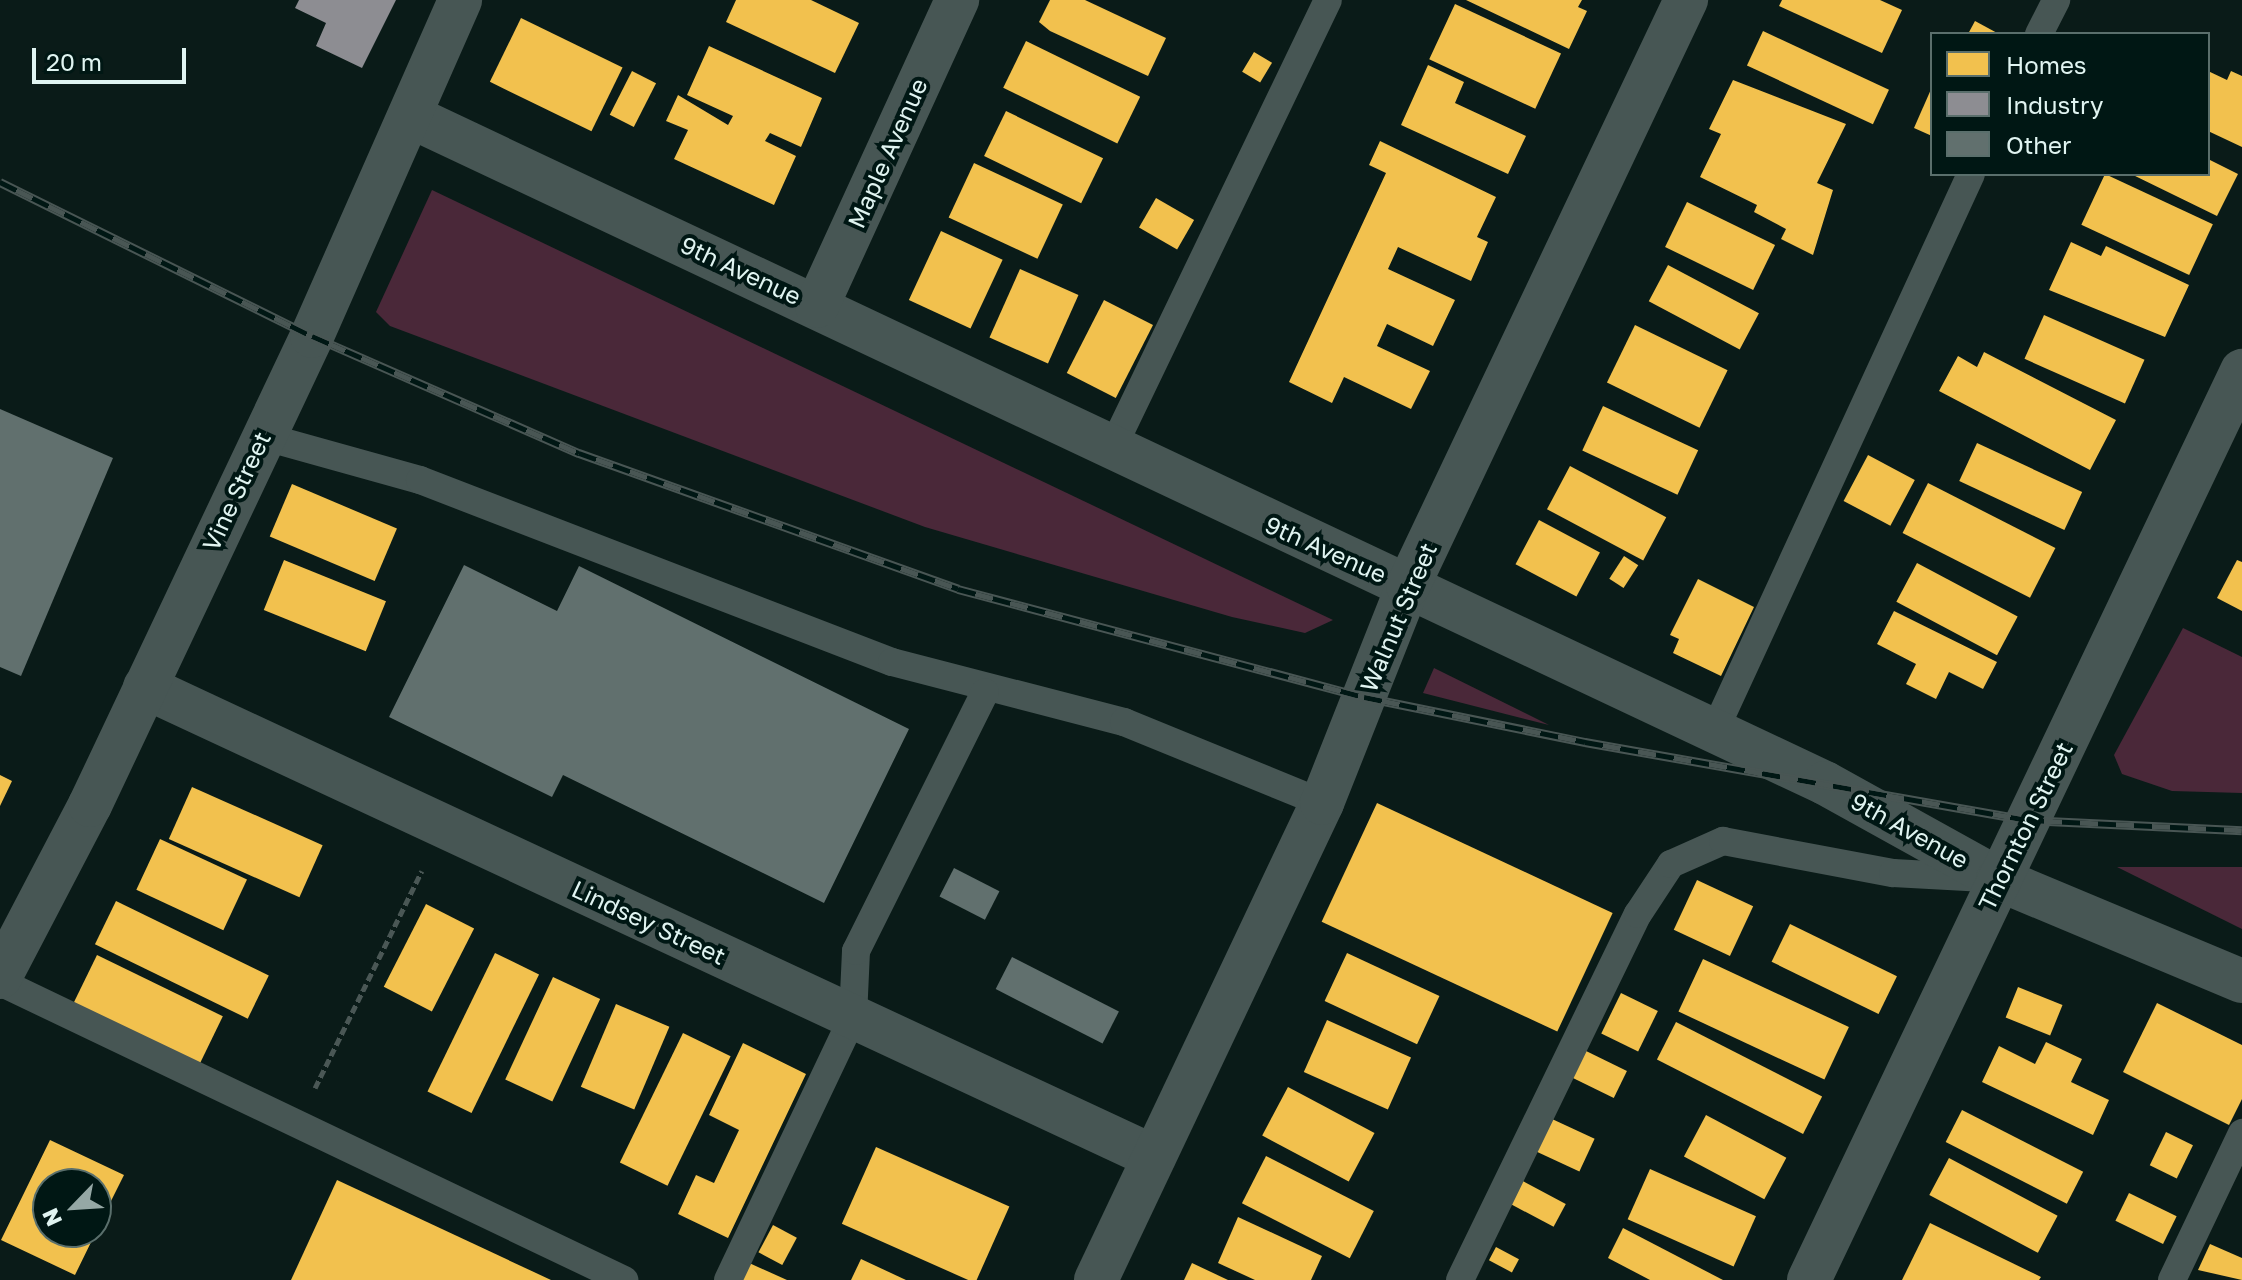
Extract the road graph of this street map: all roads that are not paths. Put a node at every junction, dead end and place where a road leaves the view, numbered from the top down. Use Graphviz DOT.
graph roads {
  1 [pos="460,0"];
  2 [pos="957,0"];
  3 [pos="1328,0"];
  4 [pos="1686,0"];
  5 [pos="2056,0"];
  6 [pos="2040,32"];
  7 [pos="410,116"];
  8 [pos="1970,176"];
  9 [pos="817,306"];
  10 [pos="2242,371"];
  11 [pos="262,436"];
  12 [pos="1111,451"];
  13 [pos="1408,586"];
  14 [pos="145,687"];
  15 [pos="985,692"];
  16 [pos="1714,732"];
  17 [pos="1322,803"];
  18 [pos="1998,879"];
  19 [pos="0,980"];
  20 [pos="2242,981"];
  21 [pos="853,1017"];
  22 [pos="2242,1133"];
  23 [pos="1154,1157"];
  24 [pos="624,1280"];
  25 [pos="728,1280"];
  26 [pos="1096,1280"];
  27 [pos="1460,1280"];
  28 [pos="1809,1280"];
  29 [pos="2172,1280"];
  1 -- 7 [label="street, Vine Street"];
  2 -- 9 [label="street, Maple Avenue"];
  3 -- 12 [label="lane"];
  4 -- 13 [label="street, Walnut Street"];
  5 -- 6 [label="lane"];
  7 -- 9 [label="street, 9th Avenue"];
  7 -- 11 [label="street, Vine Street"];
  8 -- 16 [label="lane"];
  9 -- 12 [label="street, 9th Avenue"];
  10 -- 18 [label="street, Thornton Street"];
  11 -- 14 [label="street, Vine Street"];
  11 -- 15 [label="lane"];
  12 -- 13 [label="street, 9th Avenue"];
  13 -- 16 [label="street, 9th Avenue"];
  13 -- 17 [label="street, Walnut Street"];
  14 -- 19 [label="street, Vine Street"];
  14 -- 21 [label="street, Lindsey Street"];
  15 -- 17 [label="lane"];
  15 -- 21 [label="lane"];
  16 -- 18 [label="street, 9th Avenue"];
  17 -- 23 [label="street, Walnut Street"];
  18 -- 20 [label="street, 9th Avenue"];
  18 -- 27 [label="lane"];
  18 -- 28 [label="street, Thornton Street"];
  19 -- 24 [label="lane"];
  21 -- 23 [label="street, Lindsey Street"];
  21 -- 25 [label="lane"];
  22 -- 29 [label="lane"];
  23 -- 26 [label="street, Walnut Street"];
}
